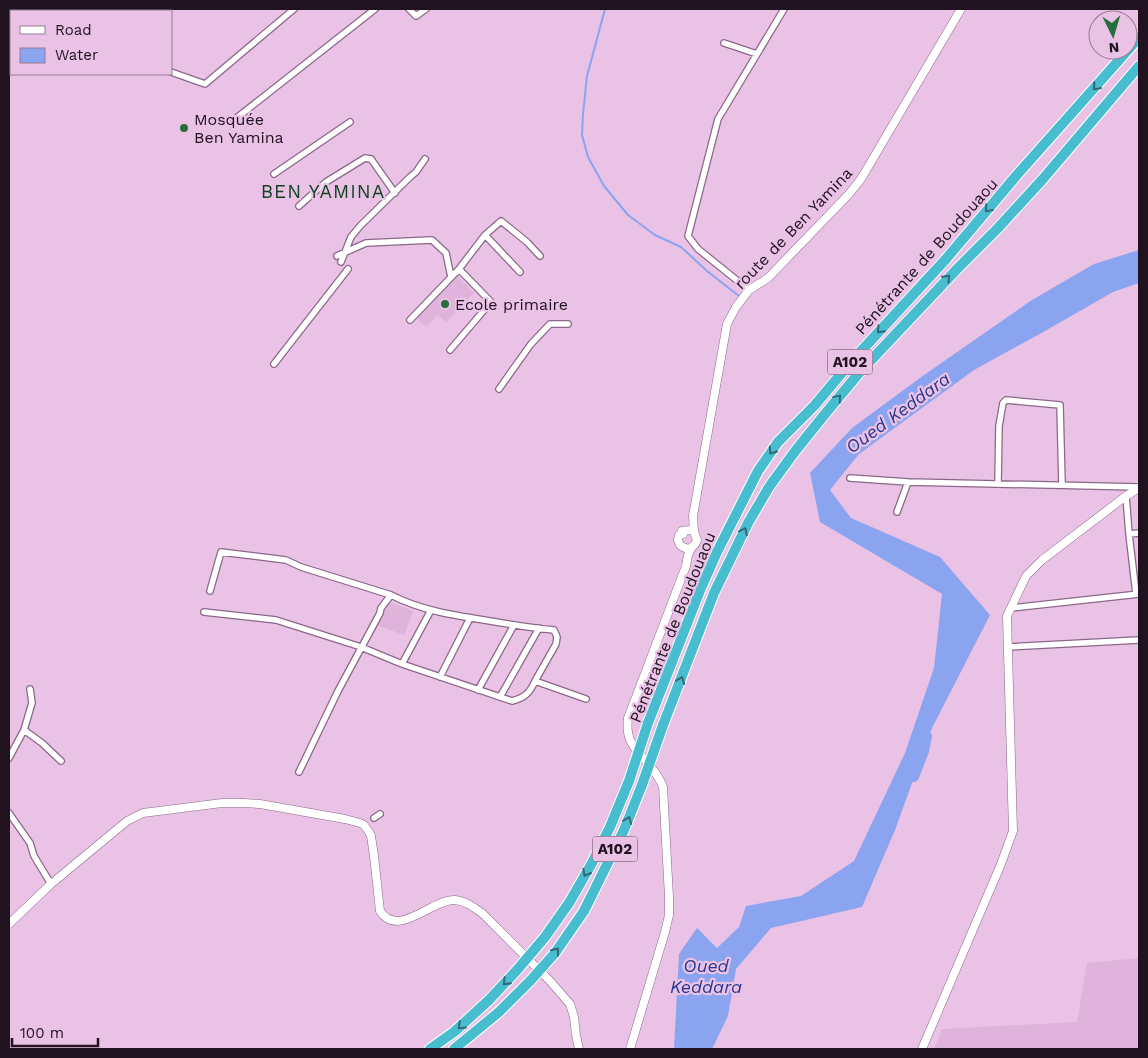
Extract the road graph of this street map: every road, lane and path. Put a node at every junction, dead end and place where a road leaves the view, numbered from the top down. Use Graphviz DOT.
graph roads {
  1 [pos="294,9"];
  2 [pos="375,9"];
  3 [pos="409,9"];
  4 [pos="426,9"];
  5 [pos="784,9"];
  6 [pos="961,9"];
  7 [pos="724,43"];
  8 [pos="756,54"];
  9 [pos="1119,60"];
  10 [pos="1139,66"];
  11 [pos="172,72"];
  12 [pos="234,120"];
  13 [pos="350,122"];
  14 [pos="425,159"];
  15 [pos="274,174"];
  16 [pos="395,192"];
  17 [pos="299,206"];
  18 [pos="485,235"];
  19 [pos="346,251"];
  20 [pos="337,256"];
  21 [pos="540,256"];
  22 [pos="341,262"];
  23 [pos="348,269"];
  24 [pos="459,269"];
  25 [pos="520,272"];
  26 [pos="451,277"];
  27 [pos="749,290"];
  28 [pos="410,320"];
  29 [pos="568,324"];
  30 [pos="450,350"];
  31 [pos="274,364"];
  32 [pos="499,389"];
  33 [pos="850,478"];
  34 [pos="908,482"];
  35 [pos="998,484"];
  36 [pos="1062,485"];
  37 [pos="1139,487"];
  38 [pos="1126,496"];
  39 [pos="897,512"];
  40 [pos="693,516"];
  41 [pos="684,530"];
  42 [pos="694,532"];
  43 [pos="1139,533"];
  44 [pos="1129,534"];
  45 [pos="682,547"];
  46 [pos="692,547"];
  47 [pos="686,566"];
  48 [pos="210,591"];
  49 [pos="1138,594"];
  50 [pos="391,595"];
  51 [pos="1010,608"];
  52 [pos="431,610"];
  53 [pos="204,612"];
  54 [pos="470,618"];
  55 [pos="514,625"];
  56 [pos="539,628"];
  57 [pos="1139,640"];
  58 [pos="1008,647"];
  59 [pos="361,648"];
  60 [pos="402,664"];
  61 [pos="440,677"];
  62 [pos="534,681"];
  63 [pos="30,689"];
  64 [pos="478,690"];
  65 [pos="500,697"];
  66 [pos="586,699"];
  67 [pos="24,730"];
  68 [pos="9,758"];
  69 [pos="61,761"];
  70 [pos="299,772"];
  71 [pos="9,814"];
  72 [pos="380,814"];
  73 [pos="374,818"];
  74 [pos="50,884"];
  75 [pos="9,924"];
  76 [pos="430,1049"];
  77 [pos="454,1049"];
  78 [pos="579,1049"];
  79 [pos="630,1049"];
  80 [pos="922,1049"];
  1 -- 11 [label="street"];
  2 -- 12 [label="street"];
  3 -- 4 [label="street"];
  5 -- 8 [label="street"];
  6 -- 27 [label="street, route de Ben Yamina"];
  7 -- 8 [label="street"];
  8 -- 27 [label="street"];
  9 -- 76 [label="highway, Pénétrante de Boudouaou / A102, one-way, bridge"];
  77 -- 10 [label="highway, Pénétrante de Boudouaou / A102, one-way, bridge"];
  13 -- 15 [label="street"];
  14 -- 16 [label="street"];
  16 -- 17 [label="street"];
  16 -- 19 [label="street"];
  18 -- 21 [label="street"];
  18 -- 24 [label="street"];
  18 -- 25 [label="street"];
  19 -- 20 [label="street"];
  19 -- 22 [label="street"];
  19 -- 26 [label="street"];
  23 -- 31 [label="street"];
  24 -- 26 [label="street"];
  24 -- 30 [label="street"];
  26 -- 28 [label="street"];
  27 -- 40 [label="street, route de Ben Yamina"];
  29 -- 32 [label="street"];
  33 -- 34 [label="street"];
  34 -- 35 [label="street"];
  34 -- 39 [label="street"];
  35 -- 36 [label="street"];
  35 -- 36 [label="street"];
  36 -- 37 [label="street"];
  37 -- 38 [label="street"];
  38 -- 44 [label="street"];
  38 -- 51 [label="street"];
  40 -- 41 [label="street, route de Ben Yamina"];
  40 -- 42 [label="street, route de Ben Yamina"];
  41 -- 42 [label="street"];
  41 -- 45 [label="street"];
  42 -- 46 [label="street"];
  43 -- 44 [label="street"];
  44 -- 49 [label="street"];
  45 -- 46 [label="street"];
  45 -- 47 [label="street"];
  46 -- 47 [label="street"];
  47 -- 79 [label="street"];
  48 -- 50 [label="street"];
  49 -- 51 [label="street"];
  50 -- 52 [label="street"];
  50 -- 59 [label="street"];
  51 -- 58 [label="street"];
  52 -- 54 [label="street"];
  52 -- 60 [label="street"];
  53 -- 59 [label="street"];
  54 -- 55 [label="street"];
  54 -- 61 [label="street"];
  55 -- 56 [label="street"];
  55 -- 64 [label="street"];
  56 -- 62 [label="street"];
  56 -- 65 [label="street"];
  57 -- 58 [label="street"];
  58 -- 80 [label="street"];
  59 -- 60 [label="street"];
  59 -- 70 [label="street"];
  60 -- 61 [label="street"];
  61 -- 64 [label="street"];
  62 -- 65 [label="street"];
  62 -- 66 [label="street"];
  63 -- 67 [label="street"];
  64 -- 65 [label="street"];
  67 -- 68 [label="street"];
  67 -- 69 [label="street"];
  71 -- 74 [label="street"];
  72 -- 73 [label="street"];
  74 -- 75 [label="street"];
  74 -- 78 [label="street"];
}
